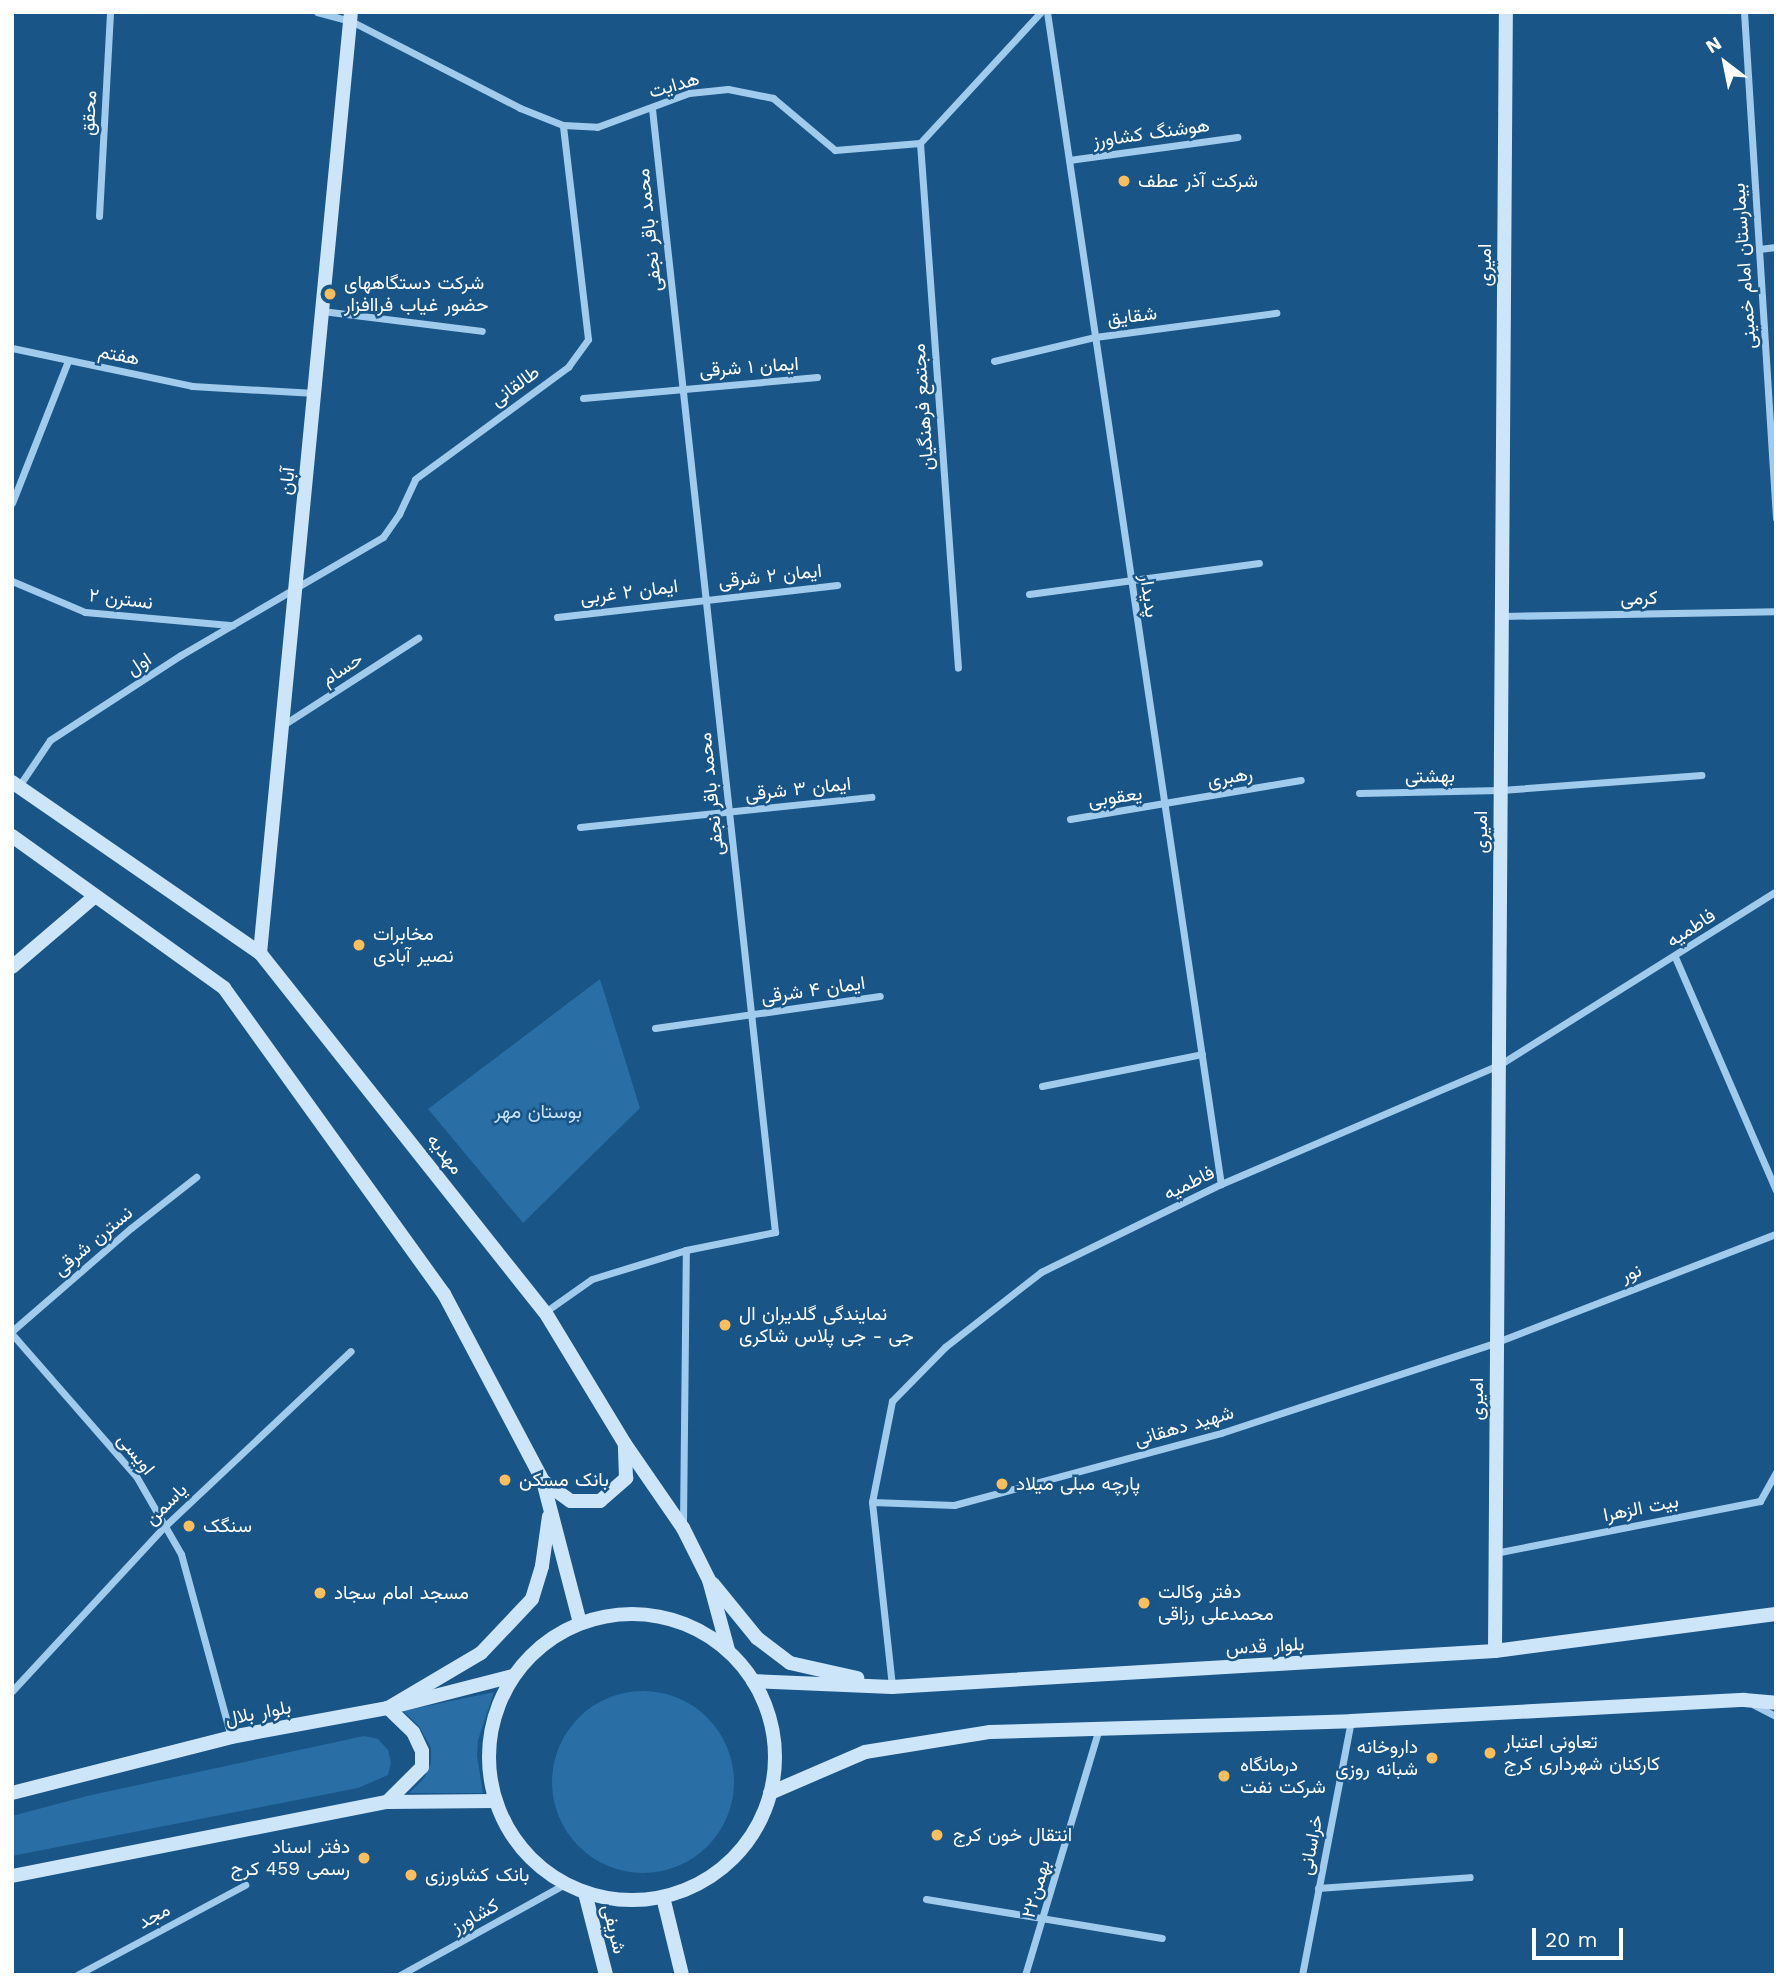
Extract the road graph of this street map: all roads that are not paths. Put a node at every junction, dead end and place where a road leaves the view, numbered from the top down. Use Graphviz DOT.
graph roads {
  1 [pos="110,12"];
  2 [pos="317,12"];
  3 [pos="1041,12"];
  4 [pos="1047,12"];
  5 [pos="1506,12"];
  6 [pos="1744,12"];
  7 [pos="351,17"];
  8 [pos="652,108"];
  9 [pos="563,125"];
  10 [pos="1237,137"];
  11 [pos="920,143"];
  12 [pos="1069,160"];
  13 [pos="99,216"];
  14 [pos="1776,247"];
  15 [pos="1759,249"];
  16 [pos="322,311"];
  17 [pos="1276,313"];
  18 [pos="482,331"];
  19 [pos="1095,337"];
  20 [pos="12,348"];
  21 [pos="68,361"];
  22 [pos="994,361"];
  23 [pos="817,377"];
  24 [pos="682,388"];
  25 [pos="315,393"];
  26 [pos="583,398"];
  27 [pos="12,503"];
  28 [pos="1776,519"];
  29 [pos="1259,563"];
  30 [pos="1131,579"];
  31 [pos="12,581"];
  32 [pos="837,585"];
  33 [pos="296,589"];
  34 [pos="1029,594"];
  35 [pos="705,598"];
  36 [pos="1776,611"];
  37 [pos="1502,616"];
  38 [pos="558,617"];
  39 [pos="233,625"];
  40 [pos="418,638"];
  41 [pos="958,668"];
  42 [pos="282,726"];
  43 [pos="1701,775"];
  44 [pos="1301,780"];
  45 [pos="16,784"];
  46 [pos="1501,790"];
  47 [pos="1359,793"];
  48 [pos="871,797"];
  49 [pos="1165,805"];
  50 [pos="728,812"];
  51 [pos="1070,819"];
  52 [pos="580,827"];
  53 [pos="12,836"];
  54 [pos="1776,891"];
  55 [pos="95,896"];
  56 [pos="260,953"];
  57 [pos="1675,957"];
  58 [pos="12,967"];
  59 [pos="880,996"];
  60 [pos="751,1015"];
  61 [pos="654,1028"];
  62 [pos="1202,1054"];
  63 [pos="1499,1065"];
  64 [pos="1042,1086"];
  65 [pos="196,1177"];
  66 [pos="1221,1184"];
  67 [pos="1776,1190"];
  68 [pos="1776,1234"];
  69 [pos="686,1250"];
  70 [pos="545,1312"];
  71 [pos="12,1333"];
  72 [pos="1497,1342"];
  73 [pos="351,1351"];
  74 [pos="625,1444"];
  75 [pos="1776,1472"];
  76 [pos="543,1481"];
  77 [pos="872,1502"];
  78 [pos="550,1508"];
  79 [pos="165,1526"];
  80 [pos="683,1528"];
  81 [pos="1496,1553"];
  82 [pos="709,1580"];
  83 [pos="1776,1614"];
  84 [pos="580,1623"];
  85 [pos="728,1650"];
  86 [pos="1495,1651"];
  87 [pos="513,1676"];
  88 [pos="754,1681"];
  89 [pos="892,1687"];
  90 [pos="12,1690"];
  91 [pos="1744,1700"];
  92 [pos="1776,1703"];
  93 [pos="388,1709"];
  94 [pos="1776,1716"];
  95 [pos="1351,1721"];
  96 [pos="1098,1731"];
  97 [pos="231,1737"];
  98 [pos="12,1793"];
  99 [pos="770,1793"];
  100 [pos="495,1801"];
  101 [pos="387,1802"];
  102 [pos="12,1877"];
  103 [pos="1470,1877"];
  104 [pos="565,1884"];
  105 [pos="245,1885"];
  106 [pos="1318,1888"];
  107 [pos="585,1893"];
  108 [pos="663,1897"];
  109 [pos="926,1899"];
  110 [pos="1044,1919"];
  111 [pos="1162,1938"];
  112 [pos="76,1975"];
  113 [pos="400,1975"];
  114 [pos="606,1975"];
  115 [pos="682,1975"];
  116 [pos="1025,1975"];
  117 [pos="1302,1975"];
  1 -- 13 [label="street, محقق"];
  2 -- 7 [label="street, هدایت"];
  3 -- 11 [label="street"];
  4 -- 12 [label="street, پدیدار"];
  5 -- 37 [label="main road, امیری"];
  6 -- 15 [label="street, بیمارستان امام خمینی"];
  7 -- 9 [label="street, هدایت"];
  7 -- 16 [label="main road, آبان"];
  8 -- 9 [label="street, هدایت"];
  8 -- 11 [label="street, هدایت"];
  8 -- 24 [label="street, محمد باقر نجفی"];
  9 -- 33 [label="street, طالقانی"];
  10 -- 12 [label="street, هوشنگ کشاورز"];
  11 -- 41 [label="street, مجتمع فرهنگیان"];
  12 -- 19 [label="street, پدیدار"];
  14 -- 15 [label="street"];
  15 -- 28 [label="street, بیمارستان امام خمینی"];
  16 -- 18 [label="street"];
  16 -- 25 [label="main road, آبان"];
  17 -- 19 [label="street, شقایق"];
  19 -- 22 [label="street, شقایق"];
  19 -- 30 [label="street, پدیدار"];
  20 -- 21 [label="street"];
  21 -- 25 [label="street, هفتم"];
  21 -- 27 [label="street, هفتم"];
  23 -- 24 [label="street, ایمان ۱ شرقی"];
  24 -- 26 [label="street, ایمان ۱ شرقی"];
  24 -- 35 [label="street, محمد باقر نجفی"];
  25 -- 33 [label="main road, آبان"];
  29 -- 30 [label="street"];
  30 -- 34 [label="street"];
  30 -- 49 [label="street, پدیدار"];
  31 -- 39 [label="street, نسترن ۲"];
  32 -- 35 [label="street, ایمان ۲ شرقی"];
  33 -- 39 [label="street, اول"];
  33 -- 42 [label="main road, آبان"];
  35 -- 38 [label="street, ایمان ۲ غربی"];
  35 -- 50 [label="street, محمد باقر نجفی"];
  36 -- 37 [label="street, کرمی"];
  37 -- 46 [label="main road, امیری"];
  39 -- 45 [label="street, اول"];
  40 -- 42 [label="street, حسام"];
  42 -- 56 [label="main road, آبان"];
  43 -- 46 [label="street, بهشتی"];
  44 -- 49 [label="street, رهبری"];
  45 -- 56 [label="main road, مهدیه"];
  46 -- 47 [label="street, بهشتی"];
  46 -- 63 [label="main road, امیری"];
  48 -- 50 [label="street, ایمان ۳ شرقی"];
  49 -- 51 [label="street, یعقوبی"];
  49 -- 62 [label="street, پدیدار"];
  50 -- 52 [label="street, ایمان ۳ شرقی"];
  50 -- 60 [label="street, محمد باقر نجفی"];
  53 -- 55 [label="main road"];
  54 -- 57 [label="street, فاطمیه"];
  55 -- 58 [label="main road"];
  55 -- 76 [label="main road"];
  56 -- 70 [label="main road, مهدیه"];
  57 -- 63 [label="street, فاطمیه"];
  57 -- 67 [label="street"];
  59 -- 60 [label="street, ایمان ۴ شرقی"];
  60 -- 61 [label="street, ایمان ۴ شرقی"];
  60 -- 69 [label="street, محمد باقر نجفی"];
  62 -- 64 [label="street"];
  62 -- 66 [label="street, پدیدار"];
  63 -- 66 [label="street, فاطمیه"];
  63 -- 72 [label="main road, امیری"];
  65 -- 71 [label="street, نسترن شرقی"];
  66 -- 77 [label="street, فاطمیه"];
  68 -- 72 [label="street, نور"];
  69 -- 70 [label="street, محمد باقر نجفی"];
  69 -- 80 [label="street"];
  70 -- 74 [label="main road, مهدیه"];
  71 -- 79 [label="street, اویسی"];
  72 -- 77 [label="street, شهید دهقانی"];
  72 -- 81 [label="main road, امیری"];
  73 -- 79 [label="street, یاسمن"];
  74 -- 76 [label="main road"];
  74 -- 80 [label="main road, مهدیه"];
  75 -- 81 [label="street, بیت الزهرا"];
  76 -- 78 [label="main road"];
  77 -- 89 [label="street, فاطمیه"];
  78 -- 84 [label="main road"];
  78 -- 93 [label="main road"];
  79 -- 90 [label="street, یاسمن"];
  79 -- 97 [label="street, اویسی"];
  80 -- 82 [label="main road, مهدیه"];
  81 -- 86 [label="main road, امیری"];
  82 -- 85 [label="main road, مهدیه"];
  82 -- 89 [label="main road"];
  83 -- 86 [label="main road, بلوار قدس"];
  84 -- 85 [label="main road"];
  84 -- 87 [label="main road"];
  85 -- 88 [label="main road"];
  86 -- 89 [label="main road, بلوار قدس"];
  87 -- 93 [label="main road, بلوار بلال"];
  87 -- 100 [label="main road"];
  88 -- 89 [label="main road, بلوار قدس"];
  88 -- 99 [label="main road"];
  91 -- 92 [label="main road"];
  91 -- 94 [label="street"];
  91 -- 95 [label="main road"];
  93 -- 97 [label="main road, بلوار بلال"];
  93 -- 101 [label="main road"];
  95 -- 96 [label="main road"];
  95 -- 106 [label="street, خراسانی"];
  96 -- 99 [label="main road"];
  96 -- 110 [label="street, ۲۲بهمن"];
  97 -- 98 [label="main road, بلوار بلال"];
  99 -- 108 [label="main road"];
  100 -- 101 [label="main road"];
  100 -- 104 [label="main road"];
  101 -- 102 [label="main road"];
  103 -- 106 [label="street"];
  104 -- 107 [label="main road"];
  104 -- 113 [label="street, کشاورز"];
  105 -- 112 [label="street, مجد"];
  106 -- 117 [label="street, خراسانی"];
  107 -- 108 [label="main road"];
  107 -- 114 [label="main road, شریفی"];
  108 -- 115 [label="main road"];
  109 -- 110 [label="street"];
  110 -- 111 [label="street"];
  110 -- 116 [label="street, ۲۲بهمن"];
}
